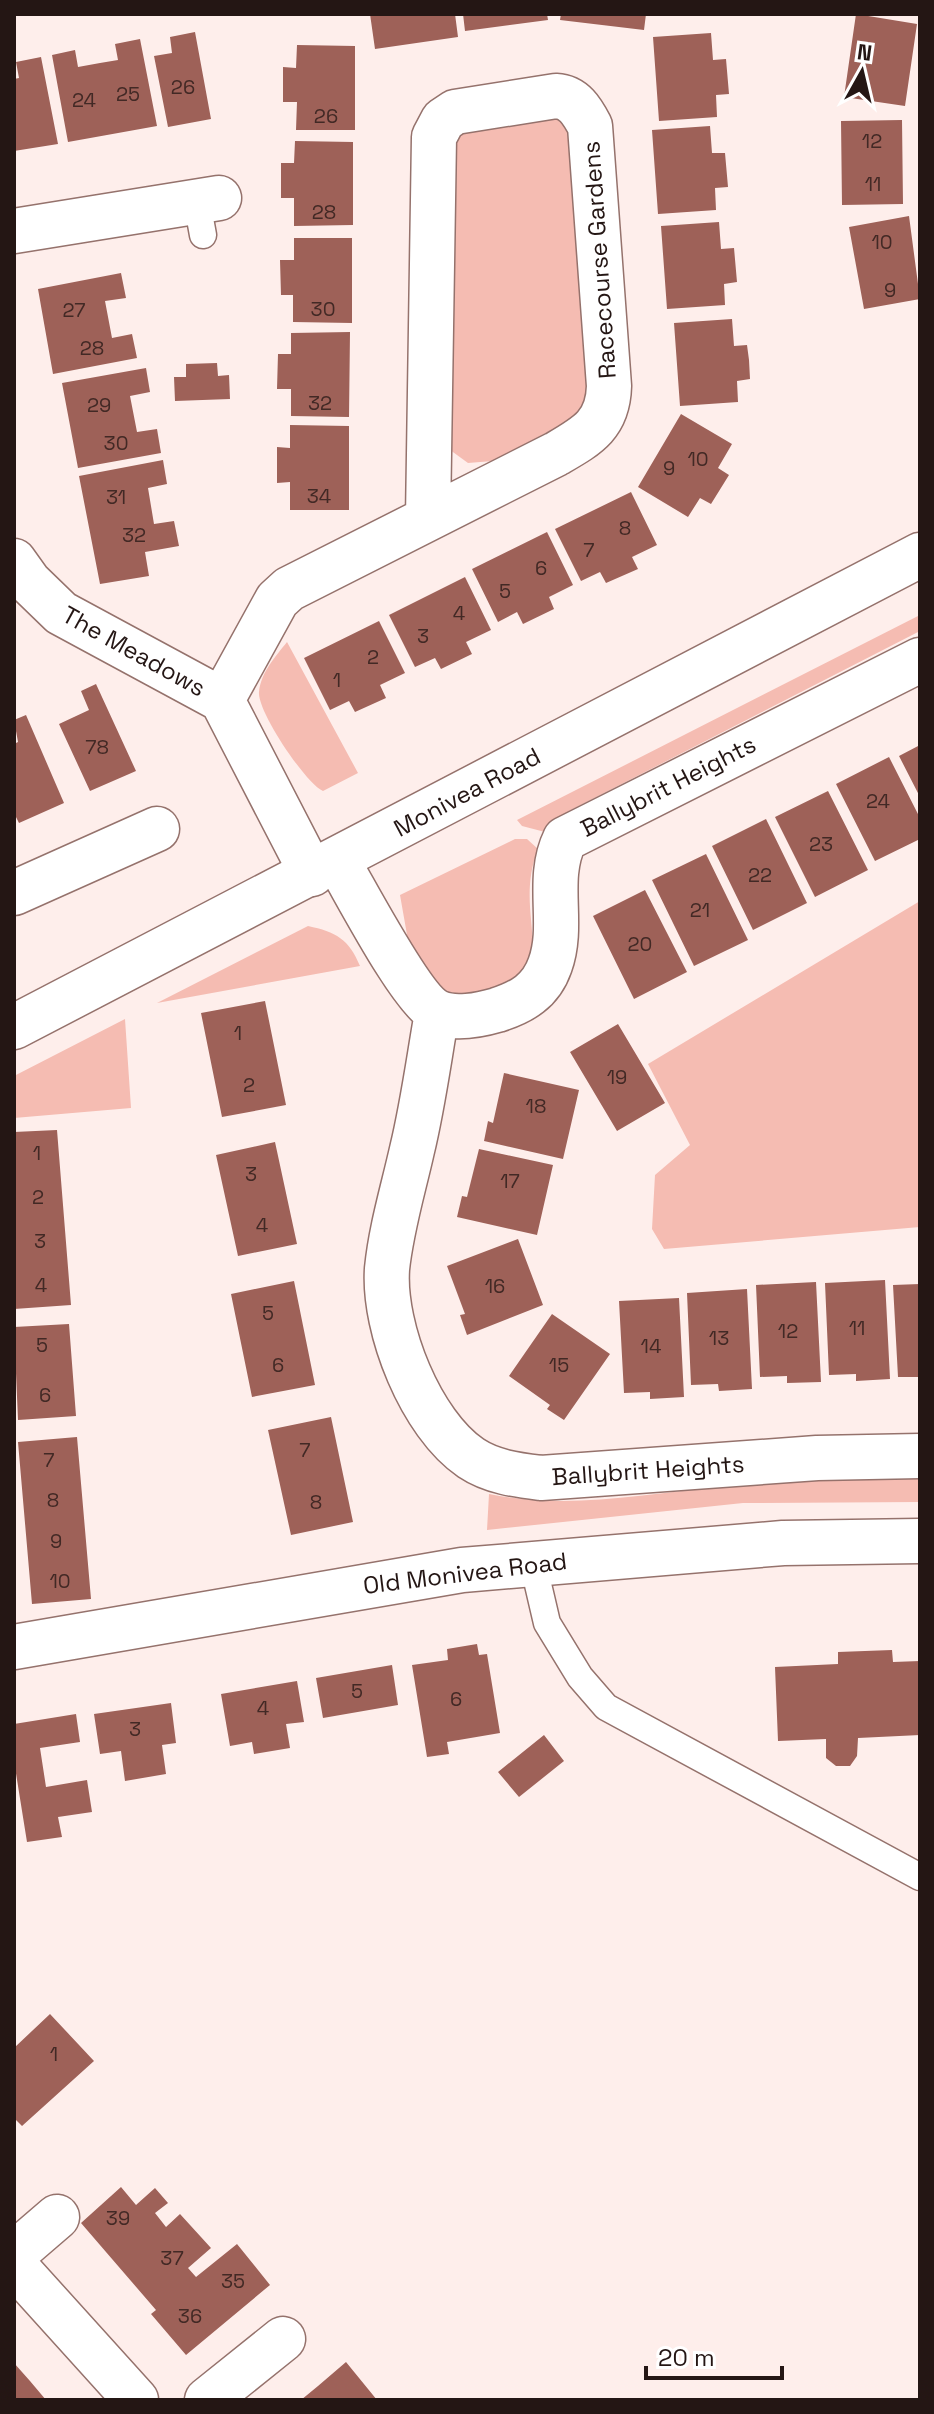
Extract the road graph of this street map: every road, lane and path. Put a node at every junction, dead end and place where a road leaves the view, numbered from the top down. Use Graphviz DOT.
graph roads {
  1 [pos="206,212"];
  2 [pos="14,231"];
  3 [pos="428,518"];
  4 [pos="920,555"];
  5 [pos="14,561"];
  6 [pos="920,660"];
  7 [pos="222,700"];
  8 [pos="157,829"];
  9 [pos="325,867"];
  10 [pos="14,893"];
  11 [pos="437,1013"];
  12 [pos="14,1027"];
  13 [pos="920,1456"];
  14 [pos="920,1541"];
  15 [pos="533,1563"];
  16 [pos="14,1647"];
  17 [pos="920,1877"];
  18 [pos="57,2217"];
  19 [pos="14,2254"];
  20 [pos="14,2265"];
  21 [pos="283,2339"];
  22 [pos="136,2400"];
  23 [pos="207,2400"];
  1 -- 2 [label="street"];
  3 -- 3 [label="street, Racecourse Gardens"];
  3 -- 7 [label="street, Racecourse Gardens"];
  4 -- 9 [label="street, Monivea Road"];
  5 -- 7 [label="street, The Meadows"];
  6 -- 11 [label="street, Ballybrit Heights"];
  7 -- 9 [label="street, The Meadows"];
  8 -- 10 [label="street"];
  9 -- 11 [label="street"];
  9 -- 12 [label="street, Monivea Road"];
  11 -- 13 [label="street, Ballybrit Heights"];
  14 -- 15 [label="street, Old Monivea Road"];
  15 -- 16 [label="street, Old Monivea Road"];
  15 -- 17 [label="lane"];
  18 -- 19 [label="street"];
  20 -- 22 [label="street"];
  21 -- 23 [label="street"];
}
